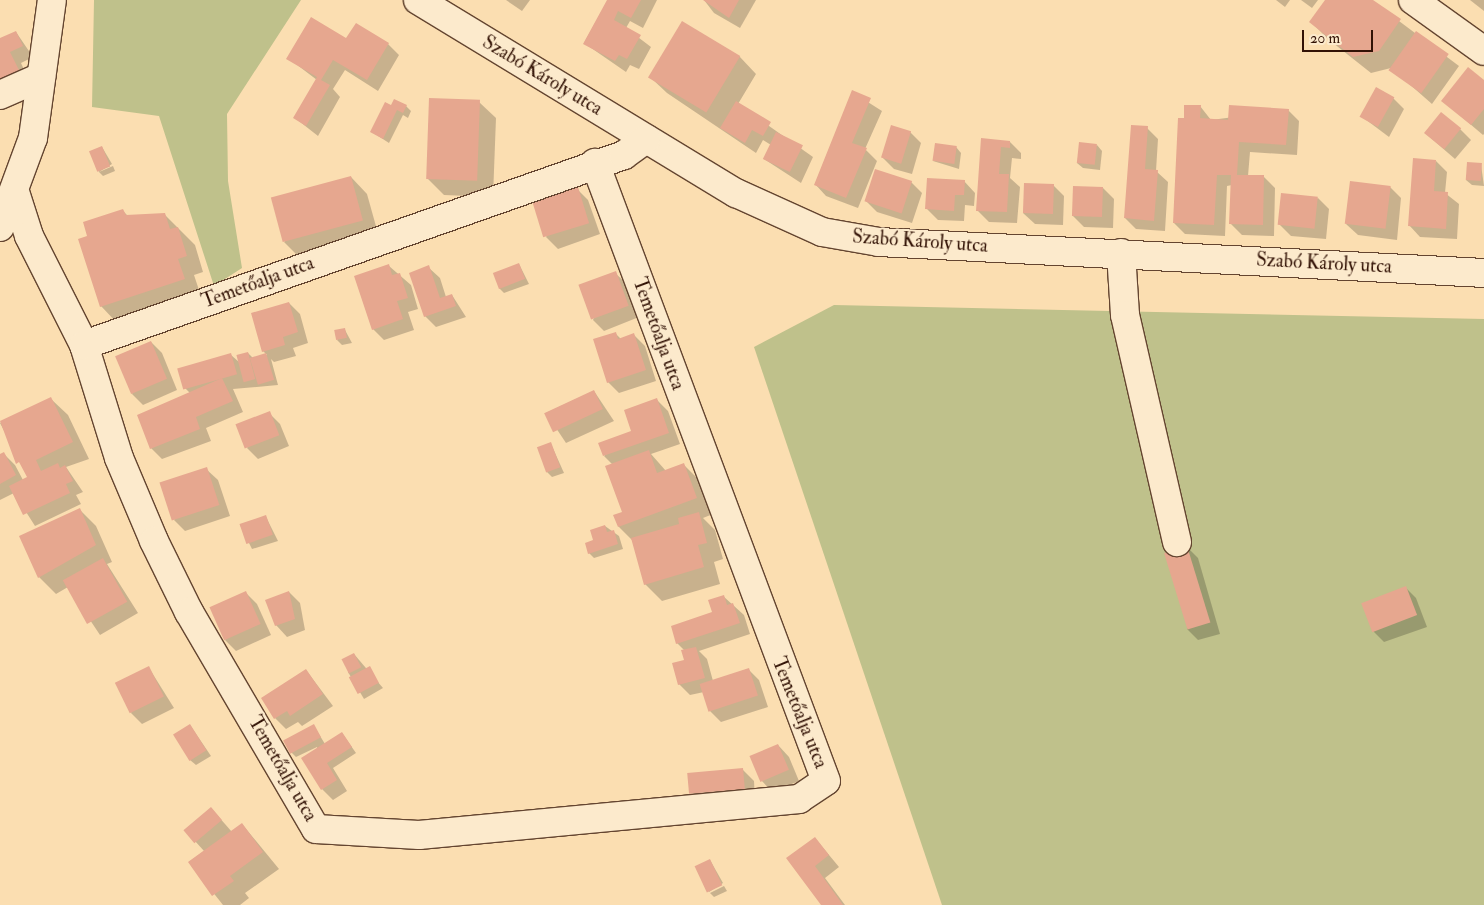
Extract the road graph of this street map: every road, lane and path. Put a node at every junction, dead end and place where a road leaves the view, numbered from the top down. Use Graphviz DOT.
graph roads {
  1 [pos="52,0"];
  2 [pos="418,0"];
  3 [pos="1413,0"];
  4 [pos="1484,51"];
  5 [pos="41,77"];
  6 [pos="0,95"];
  7 [pos="646,139"];
  8 [pos="596,163"];
  9 [pos="15,192"];
  10 [pos="0,228"];
  11 [pos="1121,253"];
  12 [pos="1484,273"];
  13 [pos="84,345"];
  14 [pos="1177,542"];
  1 -- 5 [label="street"];
  2 -- 7 [label="street, Szabó Károly utca"];
  3 -- 4 [label="street"];
  5 -- 6 [label="street"];
  5 -- 9 [label="street"];
  7 -- 8 [label="street"];
  7 -- 11 [label="street, Szabó Károly utca"];
  8 -- 13 [label="street, Temetőalja utca"];
  8 -- 13 [label="street, Temetőalja utca"];
  9 -- 10 [label="street"];
  9 -- 13 [label="street"];
  11 -- 12 [label="street, Szabó Károly utca"];
  11 -- 14 [label="street"];
}
